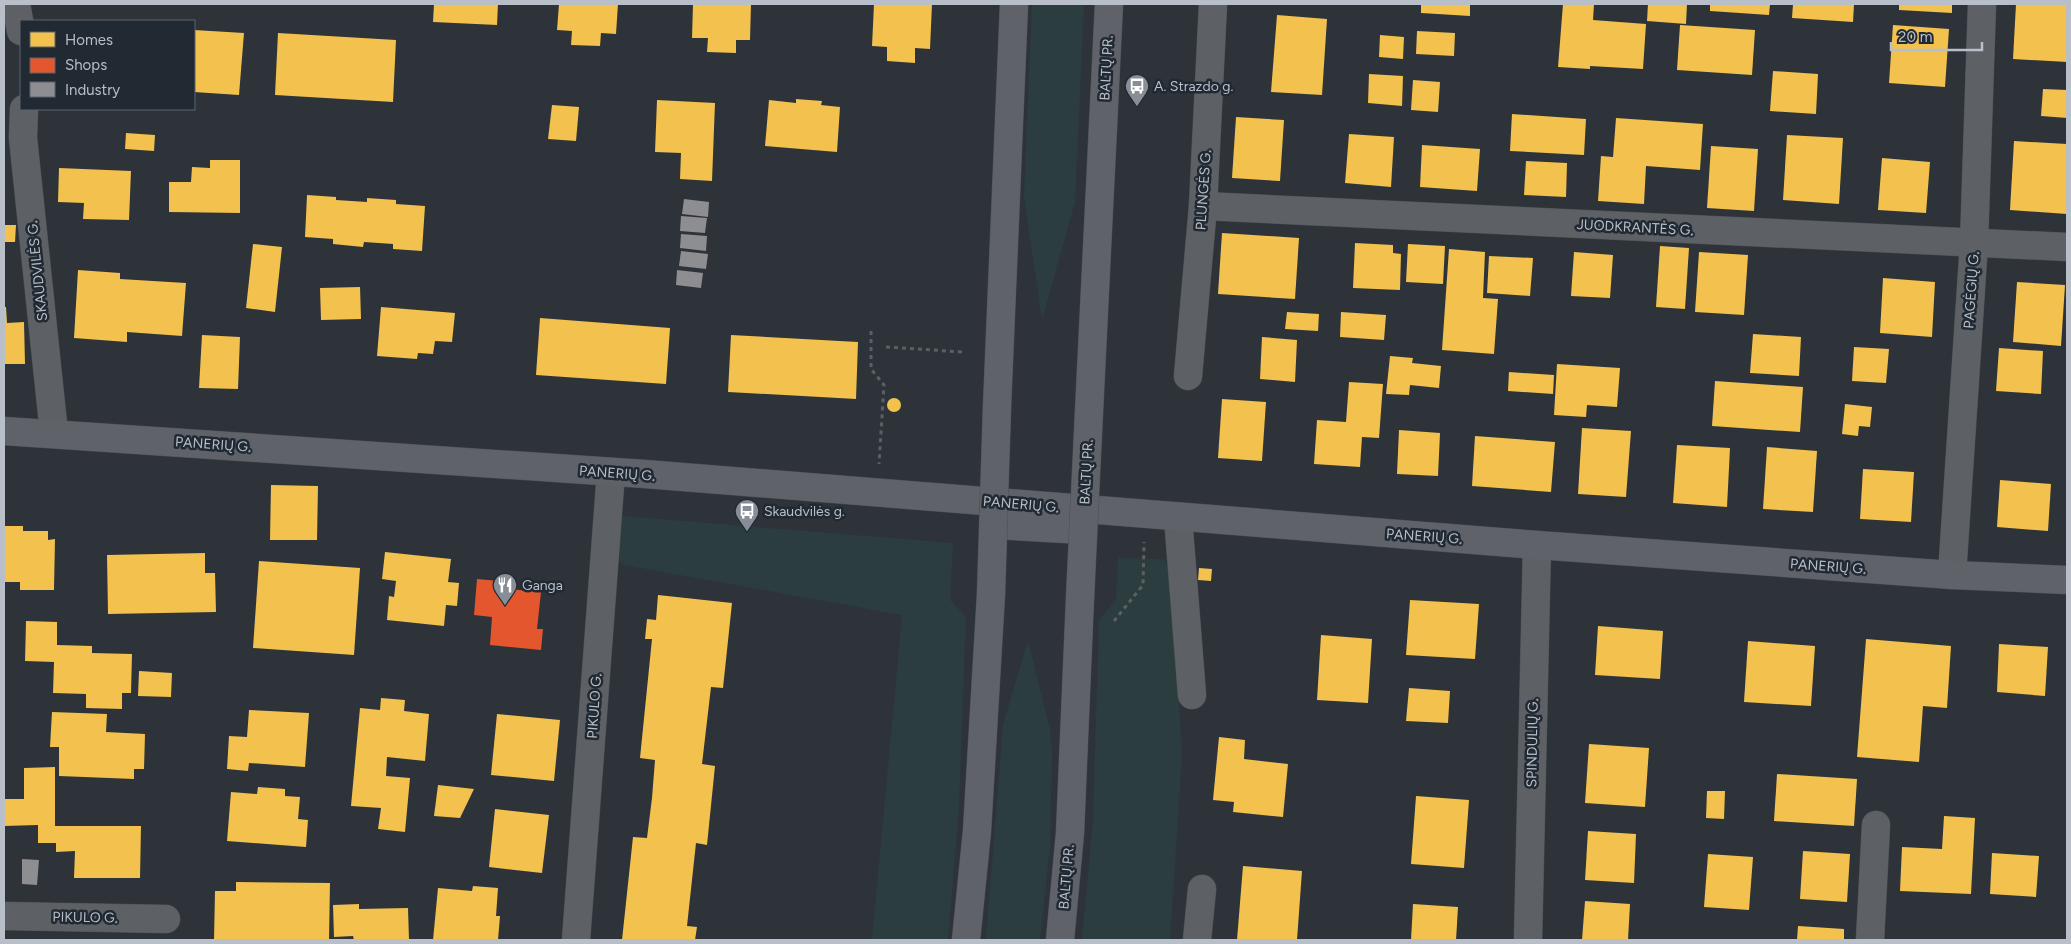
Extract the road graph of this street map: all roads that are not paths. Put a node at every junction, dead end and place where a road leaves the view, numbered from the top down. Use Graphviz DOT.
graph roads {
  1 [pos="16,4"];
  2 [pos="1014,4"];
  3 [pos="1109,4"];
  4 [pos="1213,4"];
  5 [pos="1982,4"];
  6 [pos="20,26"];
  7 [pos="24,110"];
  8 [pos="1203,206"];
  9 [pos="1974,243"];
  10 [pos="2067,247"];
  11 [pos="1188,376"];
  12 [pos="4,431"];
  13 [pos="54,433"];
  14 [pos="611,472"];
  15 [pos="1178,517"];
  16 [pos="994,525"];
  17 [pos="1083,530"];
  18 [pos="1537,545"];
  19 [pos="1952,575"];
  20 [pos="2067,580"];
  21 [pos="1192,695"];
  22 [pos="1876,824"];
  23 [pos="1202,889"];
  24 [pos="4,916"];
  25 [pos="166,919"];
  26 [pos="576,940"];
  27 [pos="966,940"];
  28 [pos="1060,940"];
  29 [pos="1197,940"];
  30 [pos="1528,940"];
  31 [pos="1870,940"];
  1 -- 6 [label="street"];
  2 -- 16 [label="main road, bridge"];
  3 -- 17 [label="main road, BALTŲ PR., bridge"];
  4 -- 8 [label="street, PLUNGĖS G."];
  5 -- 9 [label="street, PAGĖGIŲ G."];
  7 -- 13 [label="street, SKAUDVILĖS G."];
  8 -- 9 [label="street, JUODKRANTĖS G."];
  8 -- 11 [label="street, PLUNGĖS G."];
  9 -- 10 [label="street, JUODKRANTĖS G."];
  9 -- 19 [label="street, PAGĖGIŲ G."];
  12 -- 13 [label="main road, PANERIŲ G."];
  13 -- 14 [label="main road, PANERIŲ G."];
  14 -- 15 [label="main road, PANERIŲ G."];
  14 -- 26 [label="street, PIKULO G."];
  15 -- 18 [label="main road, PANERIŲ G."];
  15 -- 21 [label="street"];
  16 -- 17 [label="main road"];
  16 -- 27 [label="main road, bridge"];
  17 -- 28 [label="main road, BALTŲ PR., bridge"];
  18 -- 19 [label="main road, PANERIŲ G."];
  18 -- 30 [label="street, SPINDULIŲ G."];
  19 -- 20 [label="main road, PANERIŲ G."];
  22 -- 31 [label="street"];
  23 -- 29 [label="street"];
  24 -- 25 [label="street, PIKULO G."];
}
